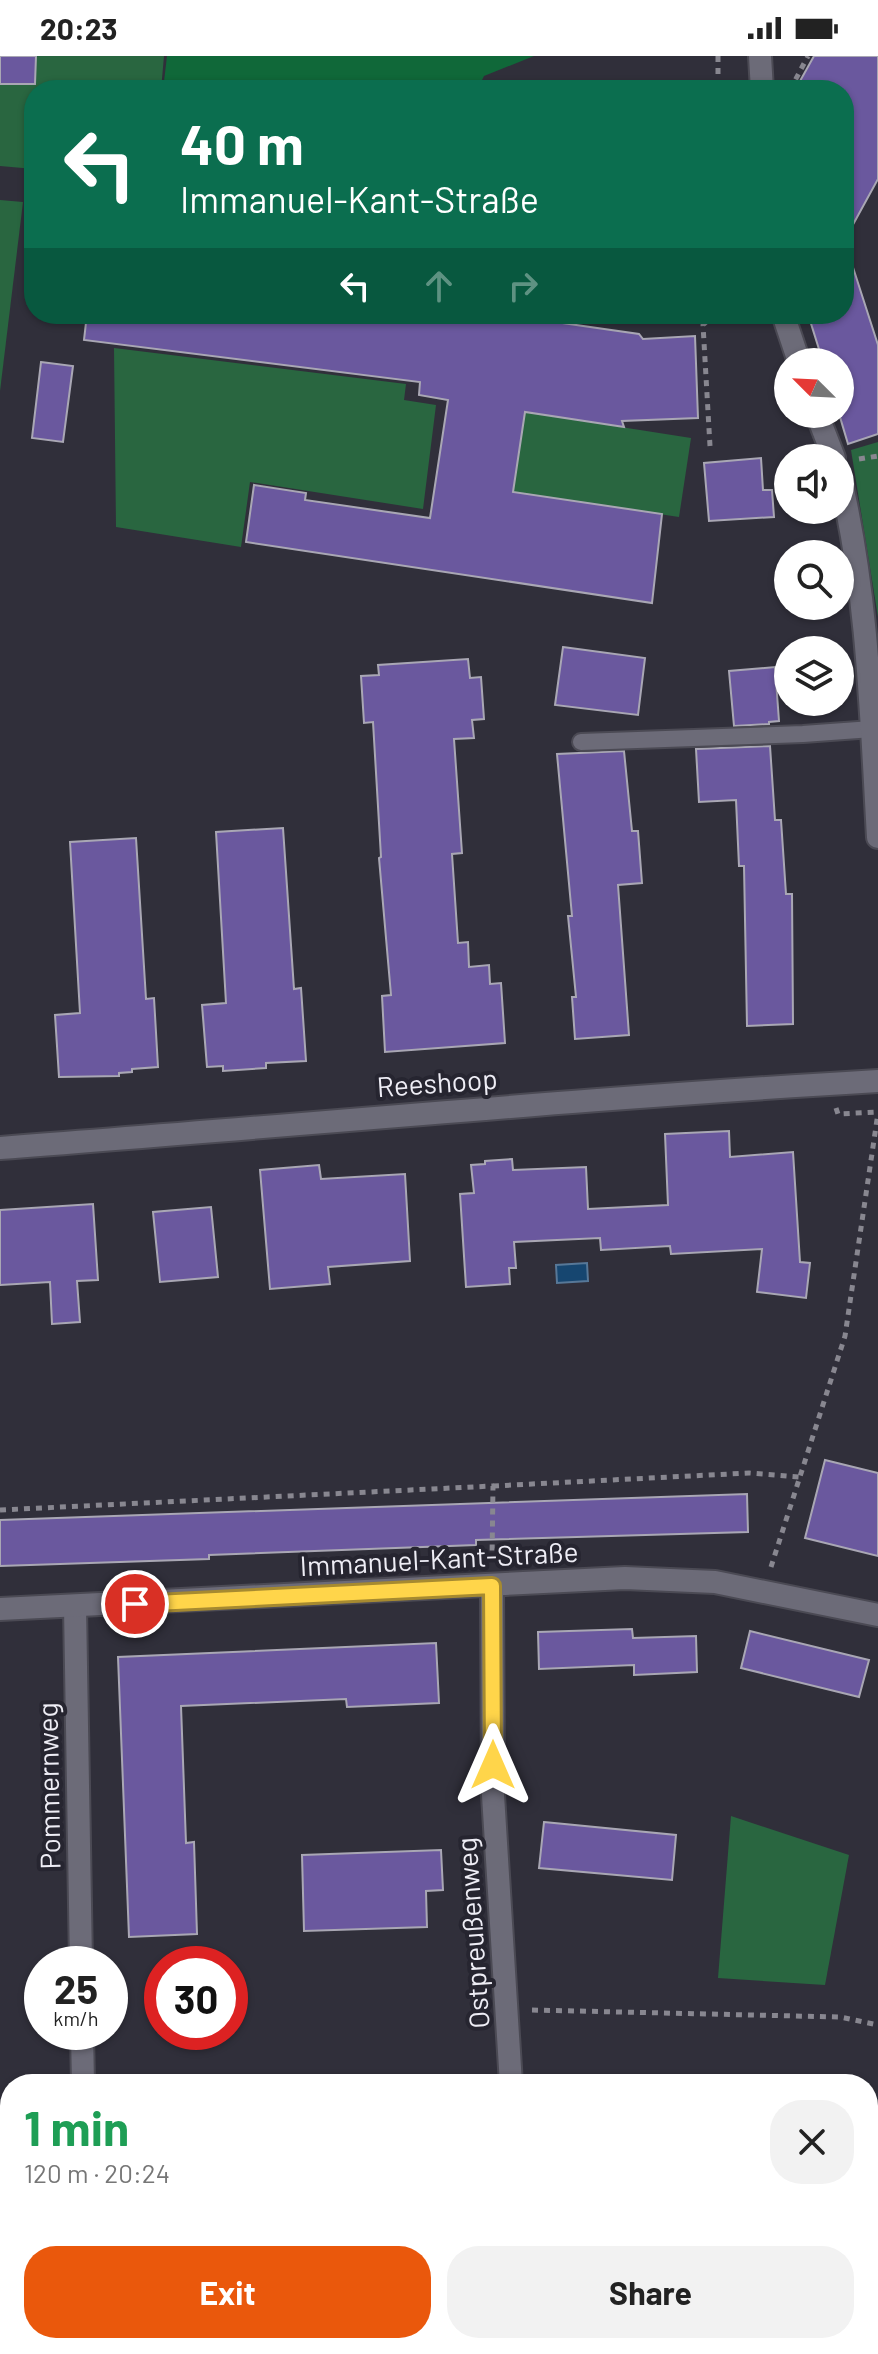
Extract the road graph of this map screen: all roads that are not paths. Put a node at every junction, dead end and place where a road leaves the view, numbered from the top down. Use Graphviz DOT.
graph roads {
  1 [pos="760,56"];
  2 [pos="761,80"];
  3 [pos="786,324"];
  4 [pos="794,348"];
  5 [pos="850,524"];
  6 [pos="872,729"];
  7 [pos="581,742"];
  8 [pos="878,837"];
  9 [pos="878,1081"];
  10 [pos="0,1148"];
  11 [pos="492,1586"];
  12 [pos="75,1607"];
  13 [pos="0,1609"];
  14 [pos="878,1615"];
  15 [pos="81,1946"];
  16 [pos="82,2050"];
  17 [pos="83,2074"];
  18 [pos="511,2074"];
  1 -- 2 [label="street"];
  3 -- 4 [label="street"];
  5 -- 6 [label="street"];
  6 -- 7 [label="lane"];
  6 -- 8 [label="street"];
  9 -- 10 [label="street, Reeshoop"];
  11 -- 12 [label="street, Immanuel-Kant-Straße"];
  11 -- 14 [label="street, Immanuel-Kant-Straße"];
  11 -- 18 [label="street, Ostpreußenweg"];
  12 -- 13 [label="street, Immanuel-Kant-Straße"];
  12 -- 15 [label="street, Pommernweg"];
  16 -- 17 [label="street"];
}
